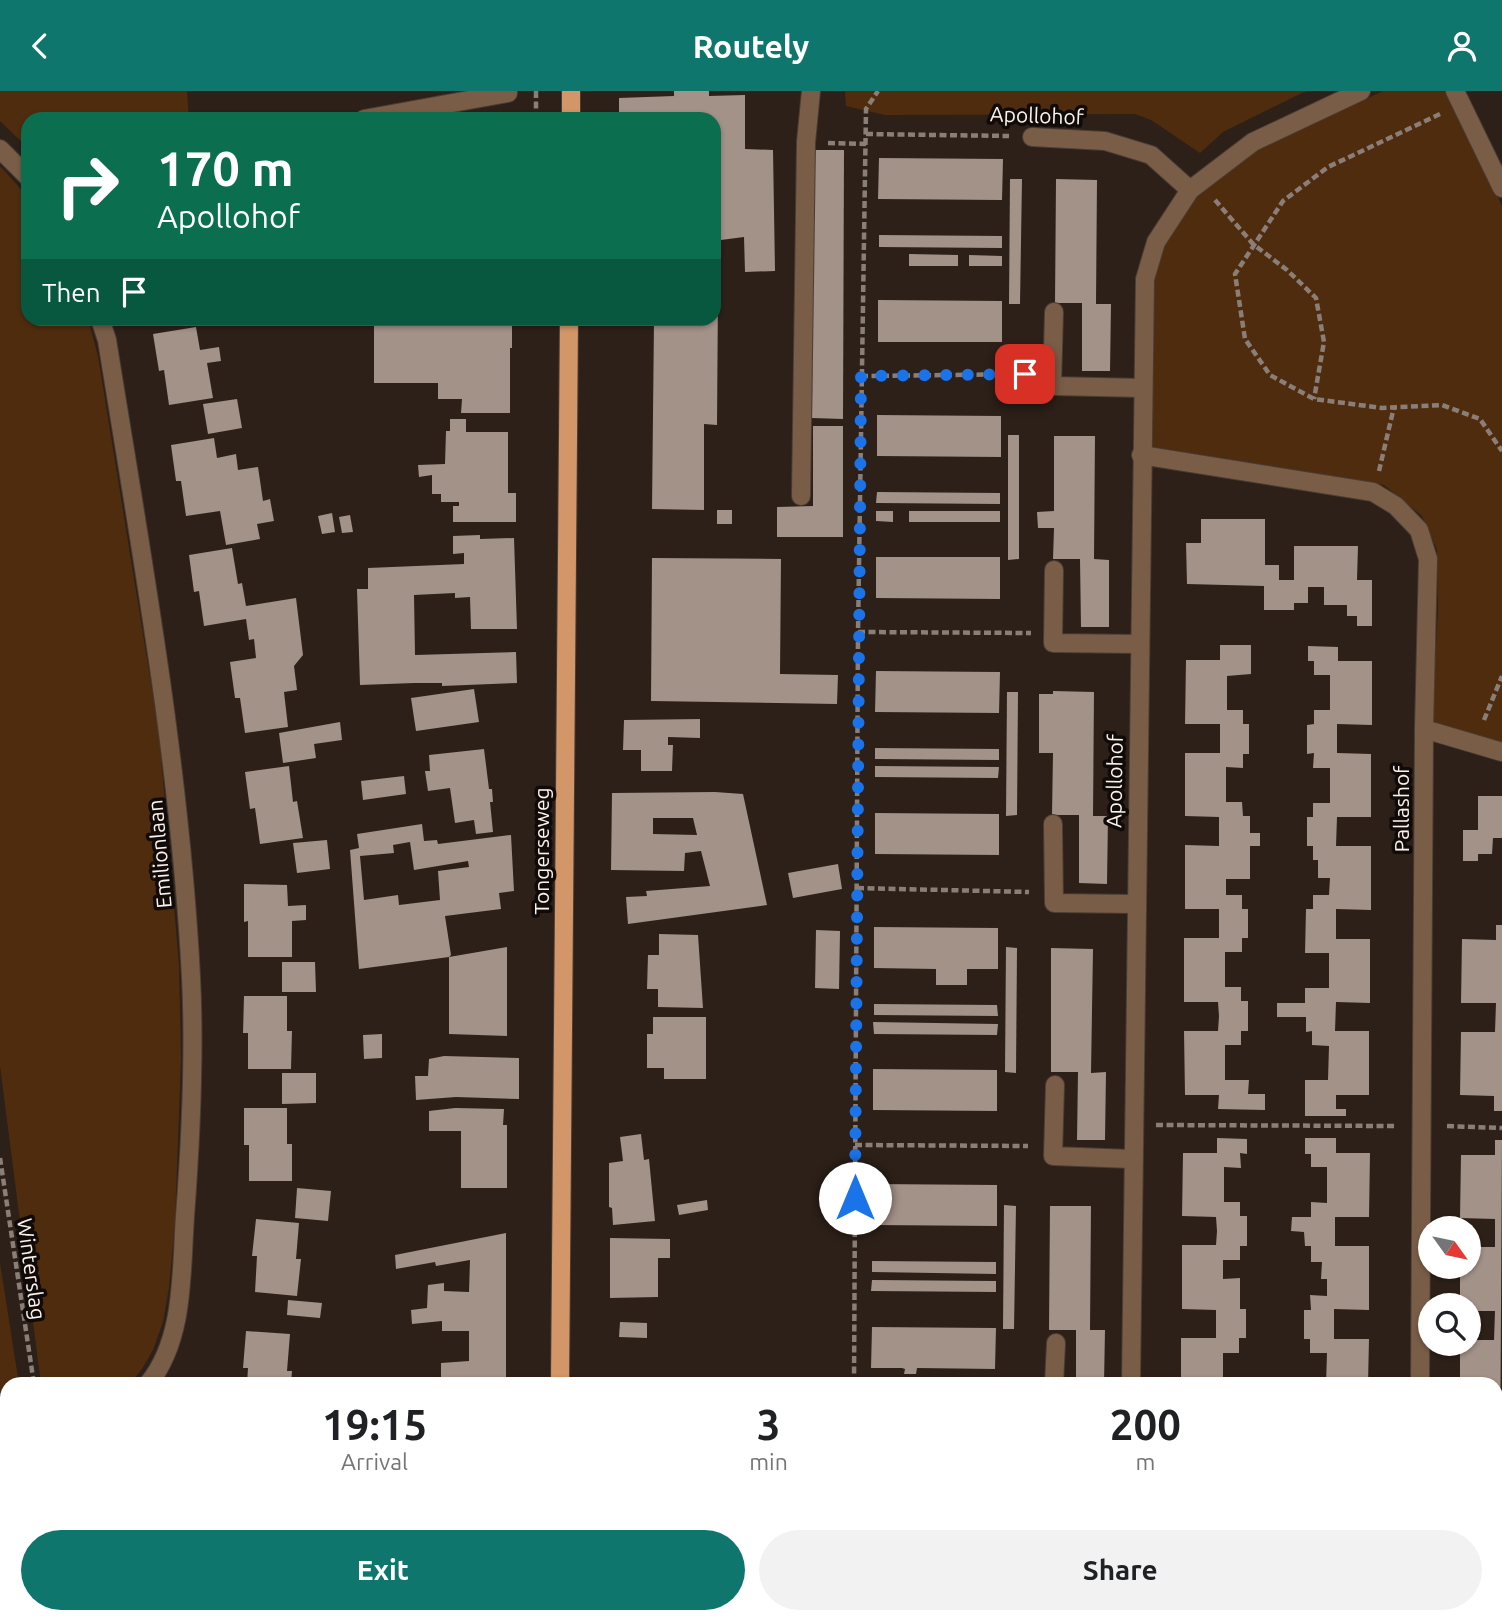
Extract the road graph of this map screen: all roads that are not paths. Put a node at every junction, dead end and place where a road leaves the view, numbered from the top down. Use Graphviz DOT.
graph roads {
  1 [pos="571,91"];
  2 [pos="811,91"];
  3 [pos="1362,91"];
  4 [pos="508,93"];
  5 [pos="1459,97"];
  6 [pos="403,112"];
  7 [pos="570,112"];
  8 [pos="1032,137"];
  9 [pos="0,149"];
  10 [pos="21,170"];
  11 [pos="1195,186"];
  12 [pos="1502,188"];
  13 [pos="1054,313"];
  14 [pos="102,326"];
  15 [pos="569,326"];
  16 [pos="1142,388"];
  17 [pos="1141,455"];
  18 [pos="800,496"];
  19 [pos="1054,571"];
  20 [pos="1139,644"];
  21 [pos="1424,729"];
  22 [pos="1502,752"];
  23 [pos="1054,824"];
  24 [pos="1136,904"];
  25 [pos="1055,1085"];
  26 [pos="1132,1159"];
  27 [pos="1056,1343"];
  28 [pos="153,1377"];
  29 [pos="560,1377"];
  30 [pos="1054,1377"];
  31 [pos="1131,1377"];
  32 [pos="1420,1377"];
  1 -- 7 [label="main road"];
  2 -- 18 [label="street"];
  3 -- 11 [label="street, Apollohof"];
  4 -- 6 [label="street"];
  5 -- 12 [label="street"];
  8 -- 11 [label="street, Apollohof"];
  9 -- 10 [label="street"];
  11 -- 16 [label="street, Apollohof"];
  13 -- 16 [label="street"];
  14 -- 28 [label="street, Emilionlaan"];
  15 -- 29 [label="main road, Tongerseweg"];
  16 -- 17 [label="street, Apollohof"];
  17 -- 20 [label="street, Apollohof"];
  17 -- 21 [label="street, Pallashof"];
  19 -- 20 [label="street"];
  20 -- 24 [label="street, Apollohof"];
  21 -- 22 [label="street"];
  21 -- 32 [label="street, Pallashof"];
  23 -- 24 [label="street"];
  24 -- 26 [label="street, Apollohof"];
  25 -- 26 [label="street"];
  26 -- 31 [label="street, Apollohof"];
  27 -- 30 [label="street"];
}
